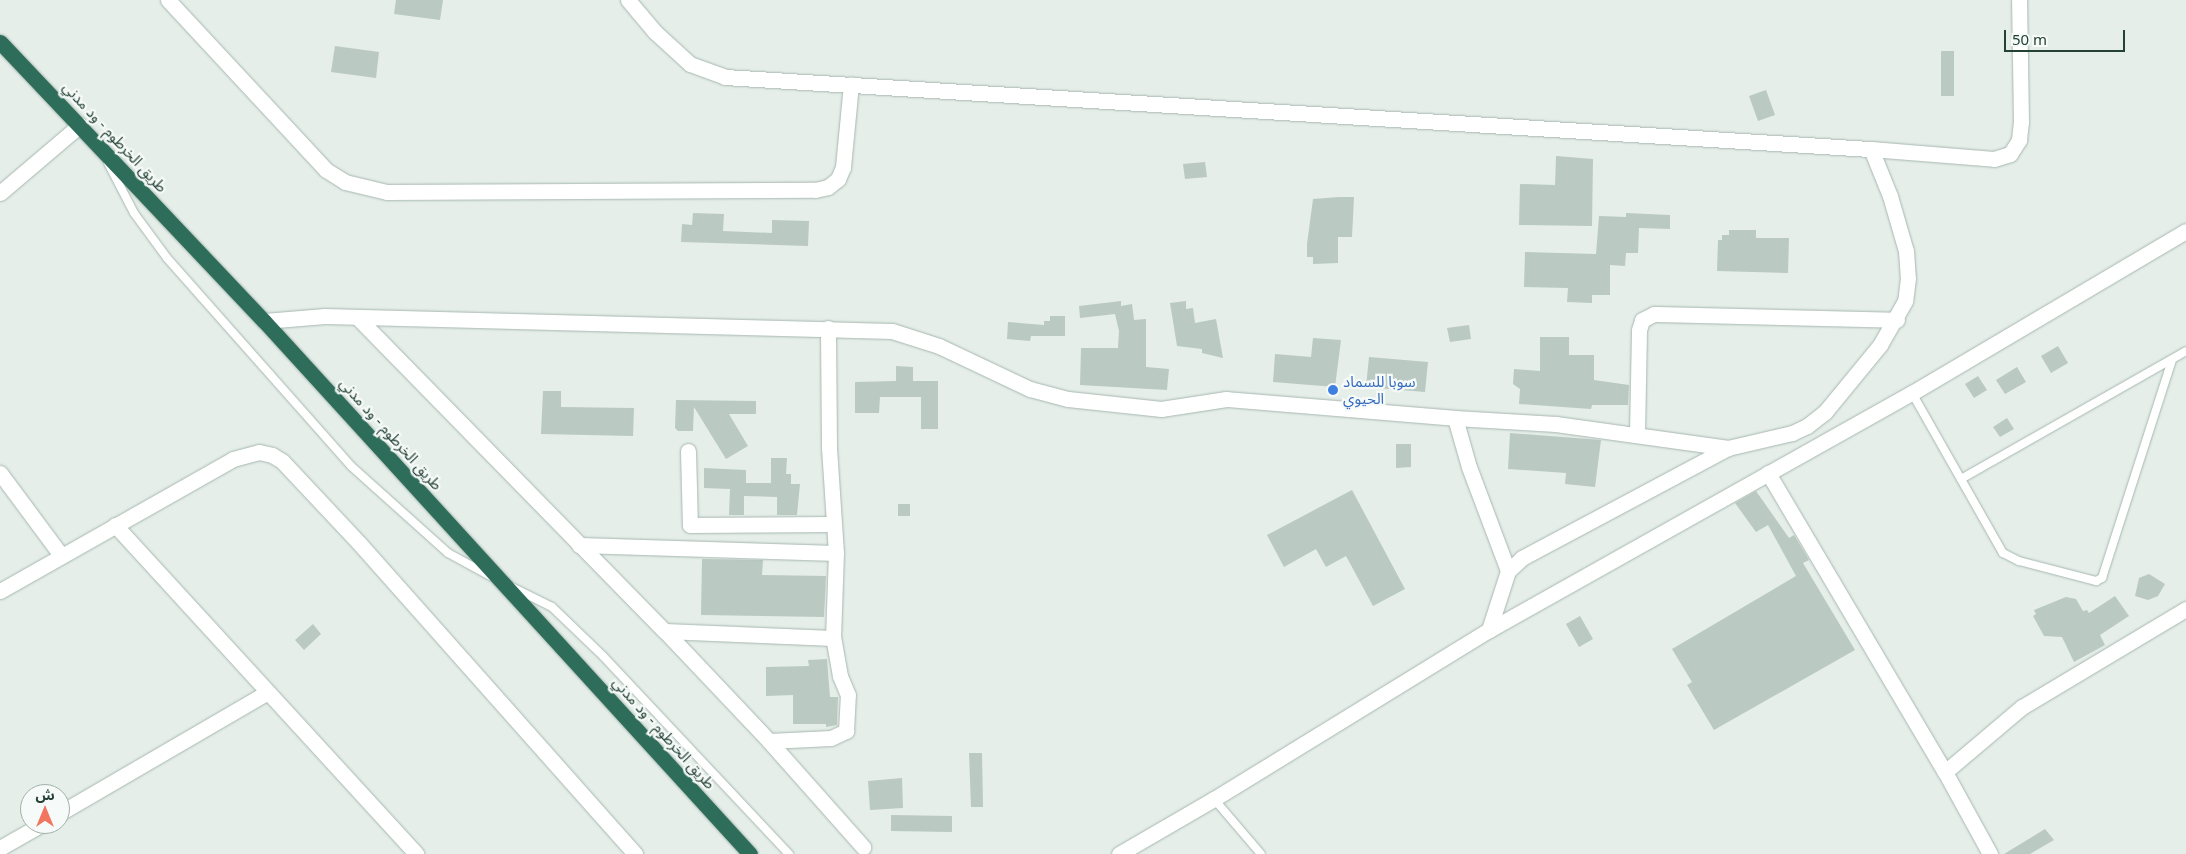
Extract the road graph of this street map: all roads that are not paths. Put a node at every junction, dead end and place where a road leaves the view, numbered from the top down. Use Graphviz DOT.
graph roads {
  1 [pos="628,0"];
  2 [pos="2019,0"];
  3 [pos="169,1"];
  4 [pos="0,42"];
  5 [pos="851,84"];
  6 [pos="80,125"];
  7 [pos="98,144"];
  8 [pos="1871,150"];
  9 [pos="0,193"];
  10 [pos="2186,231"];
  11 [pos="358,318"];
  12 [pos="1897,320"];
  13 [pos="264,321"];
  14 [pos="828,328"];
  15 [pos="2186,351"];
  16 [pos="2172,360"];
  17 [pos="1912,393"];
  18 [pos="1455,418"];
  19 [pos="1637,434"];
  20 [pos="1728,448"];
  21 [pos="688,451"];
  22 [pos="0,473"];
  23 [pos="1768,473"];
  24 [pos="1961,479"];
  25 [pos="833,524"];
  26 [pos="115,525"];
  27 [pos="579,545"];
  28 [pos="836,553"];
  29 [pos="61,555"];
  30 [pos="1508,571"];
  31 [pos="503,583"];
  32 [pos="1,588"];
  33 [pos="2186,609"];
  34 [pos="1489,630"];
  35 [pos="665,631"];
  36 [pos="833,638"];
  37 [pos="266,693"];
  38 [pos="769,741"];
  39 [pos="1945,772"];
  40 [pos="1214,799"];
  41 [pos="70,807"];
  42 [pos="24,834"];
  43 [pos="863,847"];
  44 [pos="0,848"];
  45 [pos="416,854"];
  46 [pos="635,854"];
  47 [pos="750,854"];
  48 [pos="789,854"];
  49 [pos="1119,854"];
  50 [pos="1262,854"];
  51 [pos="1990,854"];
  1 -- 5 [label="street"];
  2 -- 8 [label="street"];
  3 -- 5 [label="street"];
  4 -- 6 [label="highway, طريق الخرطوم - ود مدني"];
  5 -- 8 [label="street"];
  6 -- 7 [label="highway, طريق الخرطوم - ود مدني"];
  6 -- 9 [label="street"];
  7 -- 13 [label="highway, طريق الخرطوم - ود مدني"];
  7 -- 31 [label="lane"];
  8 -- 12 [label="street"];
  10 -- 17 [label="street"];
  11 -- 13 [label="street"];
  11 -- 14 [label="street"];
  11 -- 27 [label="street"];
  12 -- 19 [label="street"];
  12 -- 20 [label="street"];
  13 -- 31 [label="highway, طريق الخرطوم - ود مدني"];
  14 -- 18 [label="street"];
  14 -- 25 [label="street"];
  15 -- 16 [label="lane"];
  16 -- 24 [label="lane"];
  16 -- 24 [label="lane"];
  17 -- 23 [label="street"];
  17 -- 24 [label="lane"];
  18 -- 19 [label="street"];
  18 -- 30 [label="street"];
  19 -- 20 [label="street"];
  20 -- 30 [label="street"];
  21 -- 25 [label="street"];
  22 -- 29 [label="street"];
  23 -- 34 [label="street"];
  23 -- 39 [label="street"];
  25 -- 28 [label="street"];
  26 -- 29 [label="street"];
  26 -- 37 [label="street"];
  26 -- 46 [label="street"];
  27 -- 28 [label="street"];
  27 -- 35 [label="street"];
  28 -- 36 [label="street"];
  29 -- 32 [label="street"];
  30 -- 34 [label="street"];
  31 -- 47 [label="highway, طريق الخرطوم - ود مدني"];
  31 -- 48 [label="lane"];
  33 -- 39 [label="street"];
  34 -- 40 [label="street"];
  35 -- 36 [label="street"];
  35 -- 38 [label="street"];
  36 -- 38 [label="street"];
  37 -- 41 [label="street"];
  37 -- 45 [label="street"];
  38 -- 43 [label="street"];
  39 -- 51 [label="street"];
  40 -- 49 [label="street"];
  40 -- 50 [label="lane"];
  42 -- 44 [label="street"];
}
